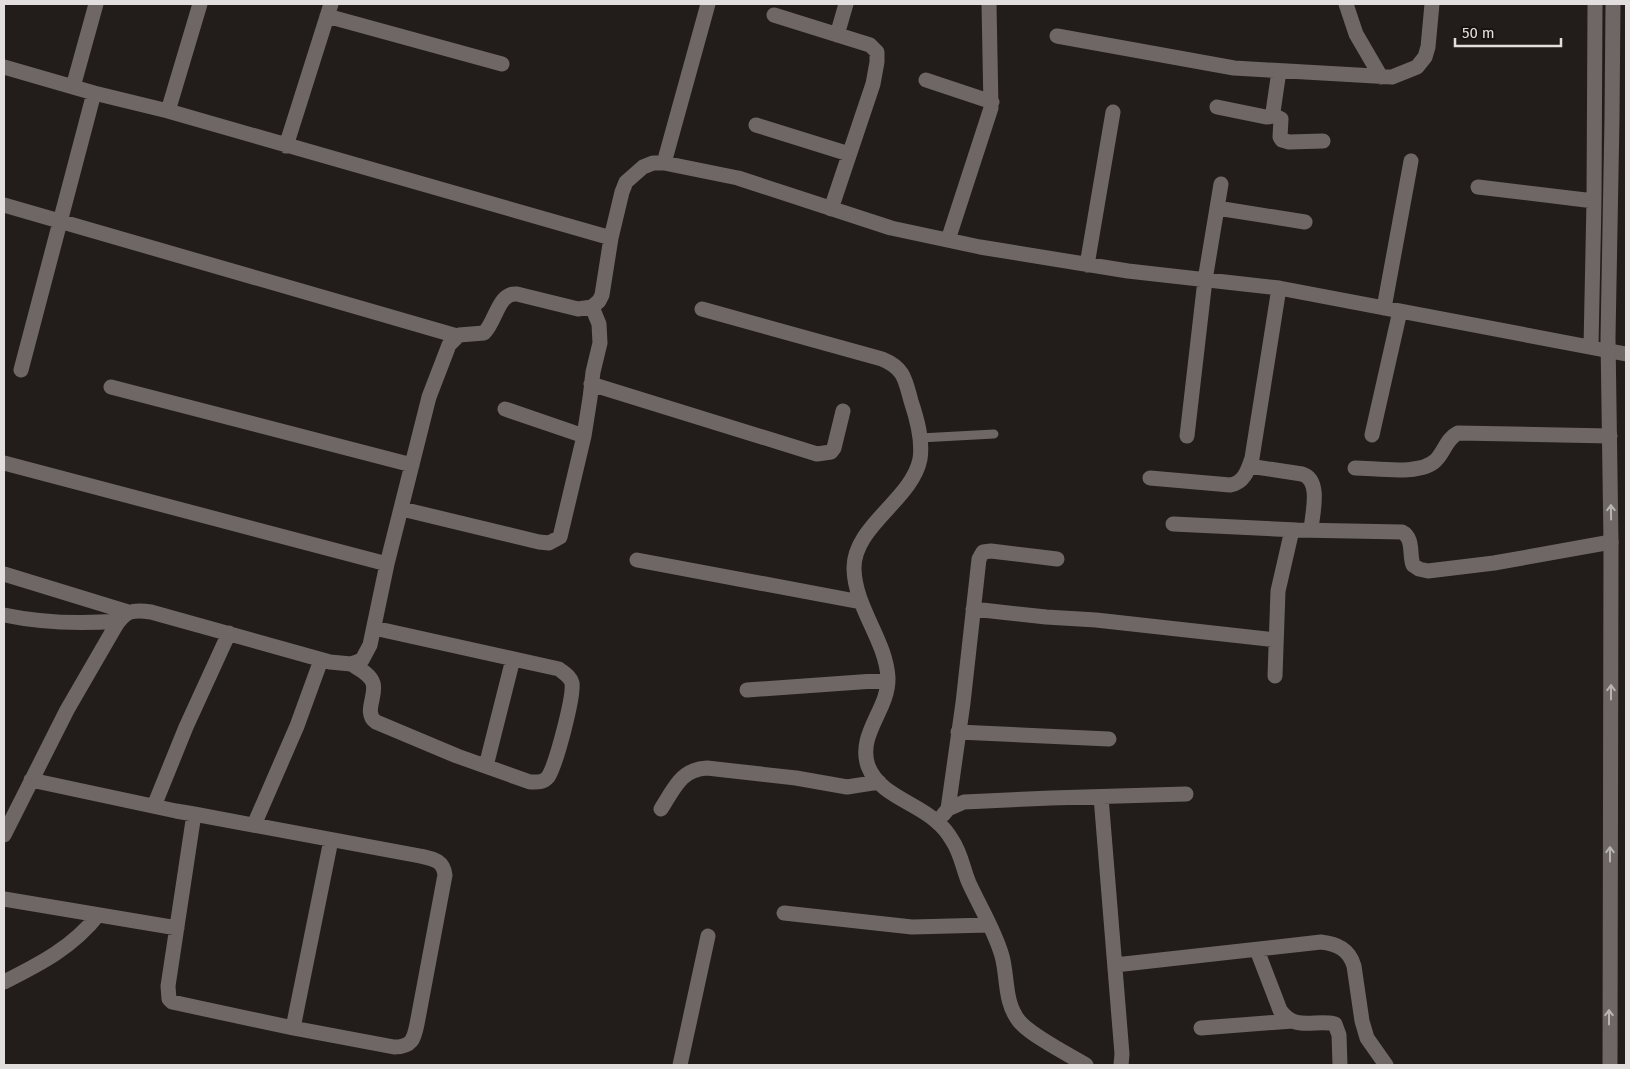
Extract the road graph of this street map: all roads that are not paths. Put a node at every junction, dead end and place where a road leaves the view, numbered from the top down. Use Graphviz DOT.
graph roads {
  1 [pos="96,4"];
  2 [pos="200,4"];
  3 [pos="708,4"];
  4 [pos="846,4"];
  5 [pos="989,4"];
  6 [pos="1346,4"];
  7 [pos="1432,4"];
  8 [pos="1595,4"];
  9 [pos="1613,4"];
  10 [pos="329,10"];
  11 [pos="774,15"];
  12 [pos="837,35"];
  13 [pos="1057,36"];
  14 [pos="502,64"];
  15 [pos="4,67"];
  16 [pos="1279,70"];
  17 [pos="1381,77"];
  18 [pos="926,80"];
  19 [pos="73,87"];
  20 [pos="94,93"];
  21 [pos="992,102"];
  22 [pos="1218,107"];
  23 [pos="168,112"];
  24 [pos="1113,112"];
  25 [pos="1275,116"];
  26 [pos="756,125"];
  27 [pos="1323,141"];
  28 [pos="286,146"];
  29 [pos="849,154"];
  30 [pos="1411,162"];
  31 [pos="664,163"];
  32 [pos="1221,184"];
  33 [pos="1478,188"];
  34 [pos="1594,201"];
  35 [pos="4,205"];
  36 [pos="1217,208"];
  37 [pos="831,209"];
  38 [pos="59,222"];
  39 [pos="1305,222"];
  40 [pos="611,238"];
  41 [pos="948,240"];
  42 [pos="1087,265"];
  43 [pos="1205,280"];
  44 [pos="1279,288"];
  45 [pos="592,307"];
  46 [pos="1384,308"];
  47 [pos="702,309"];
  48 [pos="1400,311"];
  49 [pos="457,336"];
  50 [pos="1592,347"];
  51 [pos="1608,351"];
  52 [pos="1626,354"];
  53 [pos="21,370"];
  54 [pos="591,384"];
  55 [pos="111,388"];
  56 [pos="506,409"];
  57 [pos="844,411"];
  58 [pos="994,434"];
  59 [pos="1372,435"];
  60 [pos="584,436"];
  61 [pos="1187,436"];
  62 [pos="1610,436"];
  63 [pos="920,438"];
  64 [pos="4,462"];
  65 [pos="412,465"];
  66 [pos="1249,466"];
  67 [pos="1355,468"];
  68 [pos="1150,478"];
  69 [pos="402,509"];
  70 [pos="1173,524"];
  71 [pos="1292,530"];
  72 [pos="1311,530"];
  73 [pos="1611,542"];
  74 [pos="636,560"];
  75 [pos="1056,560"];
  76 [pos="387,564"];
  77 [pos="4,574"];
  78 [pos="861,602"];
  79 [pos="973,609"];
  80 [pos="4,615"];
  81 [pos="123,616"];
  82 [pos="374,628"];
  83 [pos="229,633"];
  84 [pos="1276,640"];
  85 [pos="513,659"];
  86 [pos="321,660"];
  87 [pos="352,664"];
  88 [pos="1275,676"];
  89 [pos="888,680"];
  90 [pos="747,690"];
  91 [pos="958,732"];
  92 [pos="1109,739"];
  93 [pos="486,766"];
  94 [pos="31,780"];
  95 [pos="879,782"];
  96 [pos="1186,794"];
  97 [pos="1101,797"];
  98 [pos="154,806"];
  99 [pos="661,809"];
  100 [pos="948,809"];
  101 [pos="194,814"];
  102 [pos="938,823"];
  103 [pos="254,825"];
  104 [pos="4,835"];
  105 [pos="331,840"];
  106 [pos="4,899"];
  107 [pos="784,913"];
  108 [pos="98,915"];
  109 [pos="989,926"];
  110 [pos="177,928"];
  111 [pos="708,936"];
  112 [pos="1257,950"];
  113 [pos="1115,966"];
  114 [pos="4,982"];
  115 [pos="1293,1021"];
  116 [pos="293,1028"];
  117 [pos="1201,1028"];
  118 [pos="680,1065"];
  119 [pos="1086,1065"];
  120 [pos="1121,1065"];
  121 [pos="1340,1065"];
  122 [pos="1386,1065"];
  123 [pos="1610,1065"];
  1 -- 19 [label="street"];
  2 -- 23 [label="street"];
  3 -- 31 [label="street"];
  4 -- 12 [label="street"];
  5 -- 21 [label="street"];
  6 -- 17 [label="street"];
  7 -- 17 [label="street"];
  8 -- 34 [label="street"];
  9 -- 51 [label="street"];
  10 -- 14 [label="street"];
  10 -- 28 [label="street"];
  11 -- 12 [label="street"];
  12 -- 29 [label="street"];
  13 -- 16 [label="street"];
  15 -- 19 [label="street"];
  16 -- 17 [label="street"];
  16 -- 25 [label="street"];
  18 -- 21 [label="street"];
  19 -- 20 [label="street"];
  20 -- 23 [label="street"];
  20 -- 38 [label="street"];
  21 -- 41 [label="street"];
  22 -- 25 [label="street"];
  23 -- 28 [label="street"];
  24 -- 42 [label="street"];
  25 -- 27 [label="street"];
  26 -- 29 [label="street"];
  28 -- 40 [label="street"];
  29 -- 37 [label="street"];
  30 -- 46 [label="street"];
  31 -- 37 [label="street"];
  31 -- 40 [label="street"];
  32 -- 36 [label="street"];
  33 -- 34 [label="street"];
  34 -- 50 [label="street"];
  35 -- 38 [label="street"];
  36 -- 39 [label="street"];
  36 -- 43 [label="street"];
  37 -- 41 [label="street"];
  38 -- 49 [label="street"];
  38 -- 53 [label="street"];
  40 -- 45 [label="street"];
  41 -- 42 [label="street"];
  42 -- 43 [label="street"];
  43 -- 44 [label="street"];
  43 -- 61 [label="street"];
  44 -- 46 [label="street"];
  44 -- 66 [label="street"];
  45 -- 49 [label="street"];
  45 -- 54 [label="street"];
  46 -- 48 [label="street"];
  47 -- 63 [label="street"];
  48 -- 50 [label="street"];
  48 -- 59 [label="street"];
  49 -- 65 [label="street"];
  50 -- 51 [label="street"];
  51 -- 52 [label="street"];
  51 -- 62 [label="street"];
  54 -- 57 [label="street"];
  54 -- 60 [label="street"];
  55 -- 65 [label="street"];
  56 -- 60 [label="street"];
  58 -- 63 [label="lane"];
  60 -- 69 [label="street"];
  62 -- 67 [label="street"];
  73 -- 62 [label="street, one-way"];
  63 -- 78 [label="street"];
  64 -- 76 [label="street"];
  65 -- 69 [label="street"];
  66 -- 68 [label="street"];
  66 -- 72 [label="street"];
  69 -- 76 [label="street"];
  70 -- 71 [label="street"];
  71 -- 72 [label="street"];
  71 -- 84 [label="street"];
  72 -- 73 [label="street"];
  123 -- 73 [label="street, one-way"];
  74 -- 78 [label="street"];
  75 -- 79 [label="street"];
  76 -- 82 [label="street"];
  77 -- 81 [label="street"];
  78 -- 89 [label="street"];
  79 -- 84 [label="street"];
  79 -- 91 [label="street"];
  80 -- 81 [label="street"];
  81 -- 83 [label="street"];
  81 -- 94 [label="street"];
  82 -- 85 [label="street"];
  82 -- 87 [label="street"];
  83 -- 86 [label="street"];
  83 -- 98 [label="street"];
  84 -- 88 [label="street"];
  85 -- 93 [label="street"];
  85 -- 93 [label="street"];
  86 -- 87 [label="street"];
  86 -- 103 [label="street"];
  87 -- 93 [label="street"];
  89 -- 90 [label="street"];
  89 -- 95 [label="street"];
  91 -- 92 [label="street"];
  91 -- 100 [label="street"];
  94 -- 98 [label="street"];
  94 -- 104 [label="street"];
  95 -- 99 [label="street"];
  95 -- 102 [label="street"];
  96 -- 97 [label="street"];
  97 -- 100 [label="street"];
  97 -- 113 [label="street"];
  98 -- 101 [label="street"];
  100 -- 102 [label="street"];
  101 -- 103 [label="street"];
  101 -- 110 [label="street"];
  102 -- 109 [label="street"];
  103 -- 105 [label="street"];
  105 -- 116 [label="street"];
  105 -- 116 [label="street"];
  106 -- 108 [label="street"];
  107 -- 109 [label="street"];
  108 -- 110 [label="street"];
  108 -- 114 [label="street"];
  109 -- 119 [label="street"];
  110 -- 116 [label="street"];
  111 -- 118 [label="street"];
  112 -- 113 [label="street"];
  112 -- 115 [label="street"];
  112 -- 122 [label="street"];
  113 -- 120 [label="street"];
  115 -- 117 [label="street"];
  115 -- 121 [label="street"];
}
